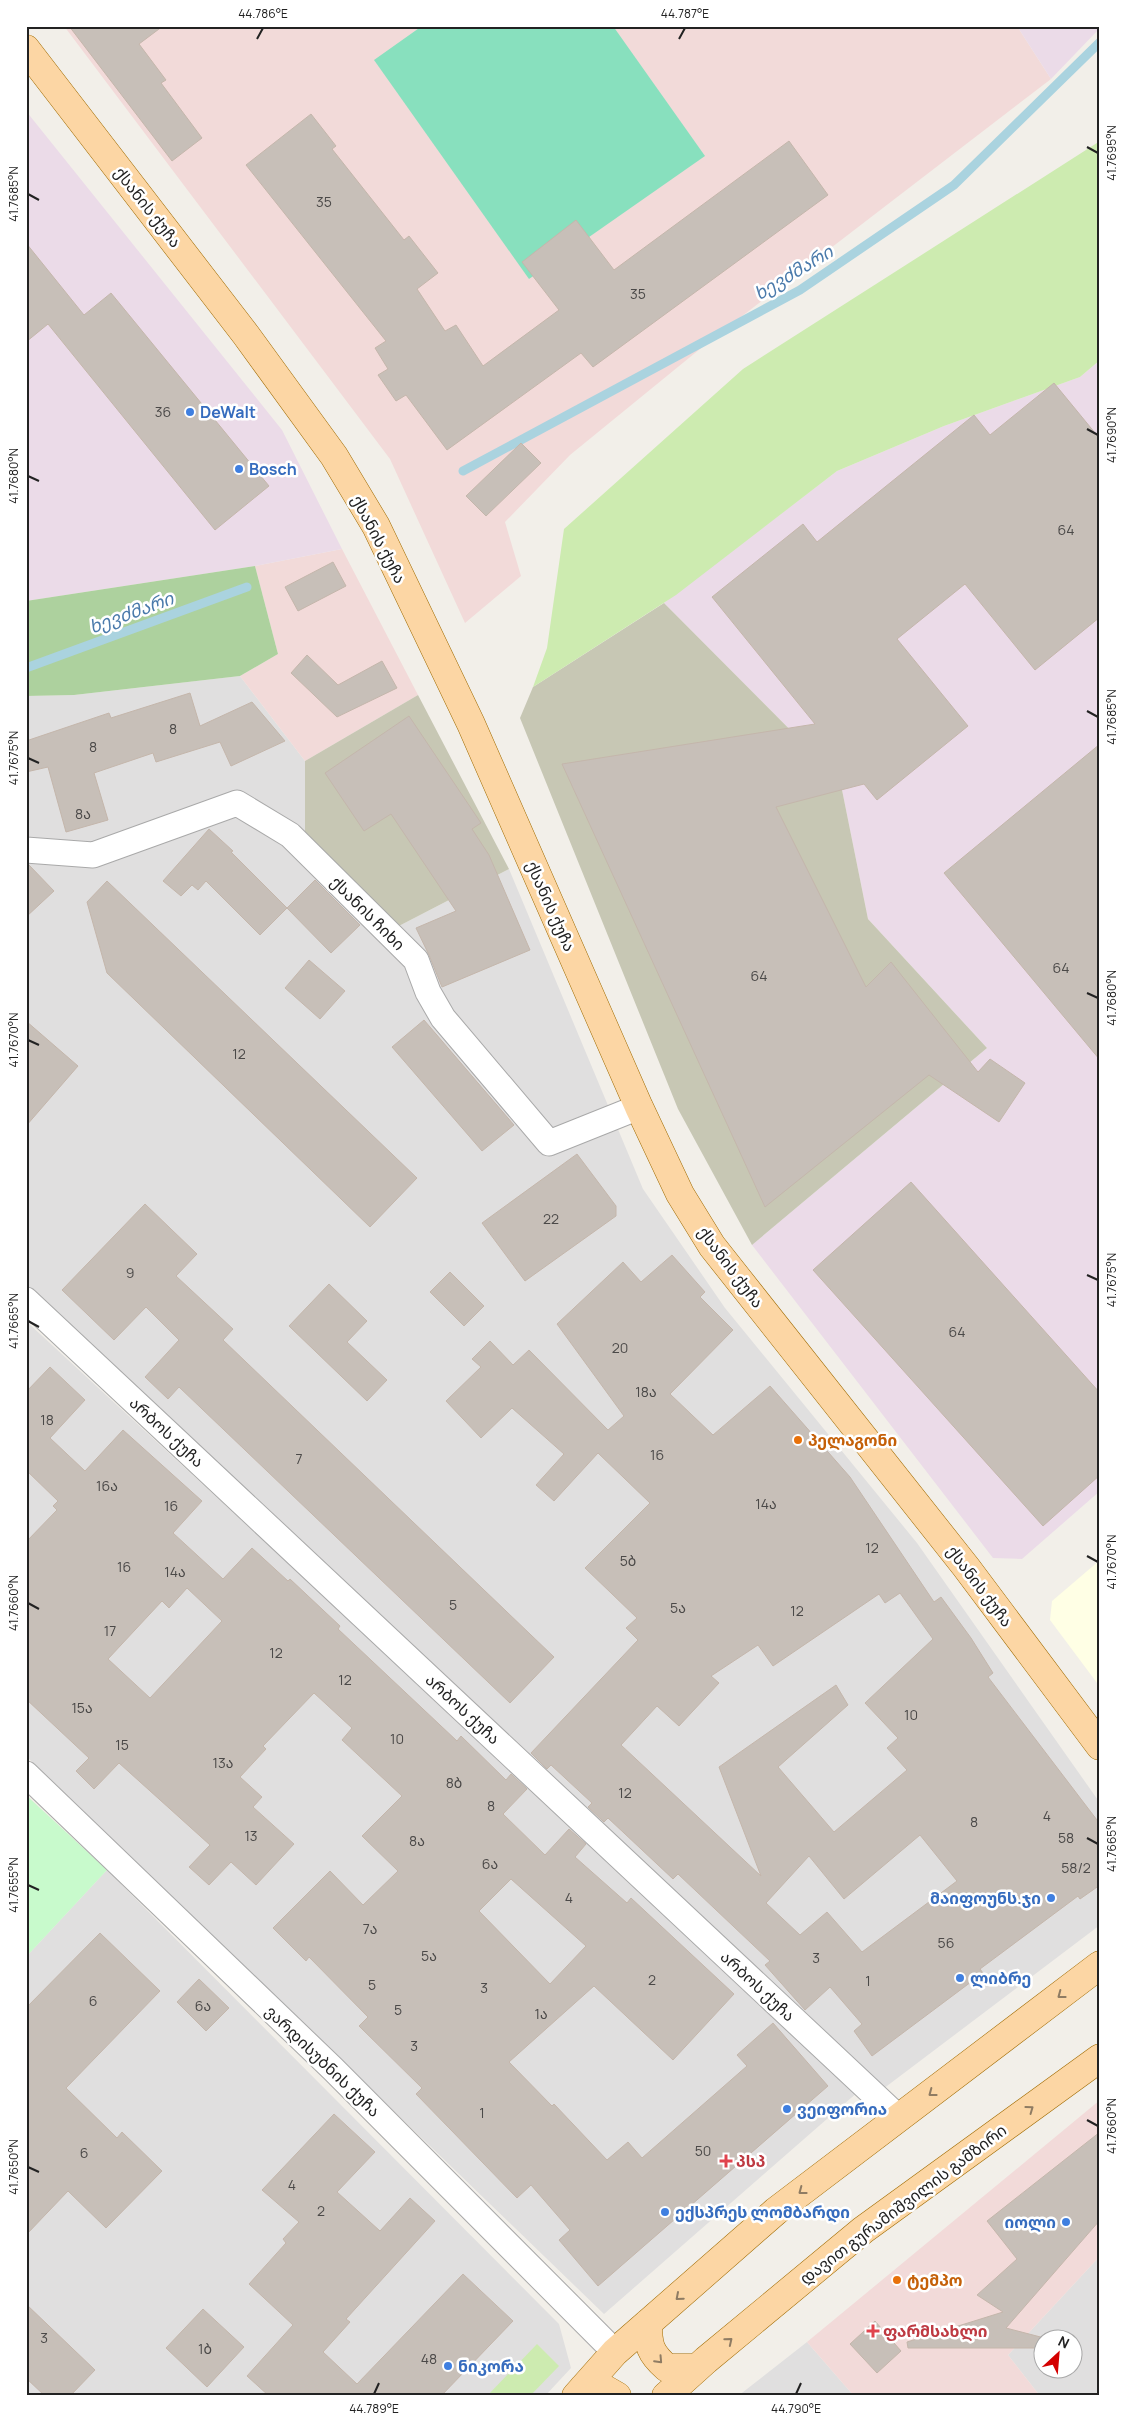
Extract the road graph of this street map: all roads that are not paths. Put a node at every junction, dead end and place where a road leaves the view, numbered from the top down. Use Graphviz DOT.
graph roads {
  1 [pos="26,49"];
  2 [pos="26,850"];
  3 [pos="639,1108"];
  4 [pos="26,1300"];
  5 [pos="1100,1746"];
  6 [pos="26,1774"];
  7 [pos="1100,1965"];
  8 [pos="1100,2058"];
  9 [pos="899,2118"];
  10 [pos="648,2323"];
  11 [pos="615,2352"];
  12 [pos="696,2368"];
  13 [pos="579,2392"];
  14 [pos="617,2396"];
  15 [pos="666,2396"];
  1 -- 3 [label="main road, ქსანის ქუჩა"];
  2 -- 3 [label="street, ქსანის ჩიხი"];
  3 -- 5 [label="main road, ქსანის ქუჩა"];
  4 -- 9 [label="street, არბოს ქუჩა"];
  6 -- 11 [label="street, ვარდისუბნის ქუჩა"];
  7 -- 9 [label="main road, one-way"];
  12 -- 8 [label="main road, დავით გურამიშვილის გამზირი, one-way"];
  9 -- 10 [label="main road, one-way"];
  10 -- 11 [label="main road"];
  10 -- 12 [label="main road, one-way"];
  11 -- 13 [label="main road"];
  12 -- 15 [label="main road, დავით გურამიშვილის გამზირი"];
  13 -- 14 [label="main road"];
}
